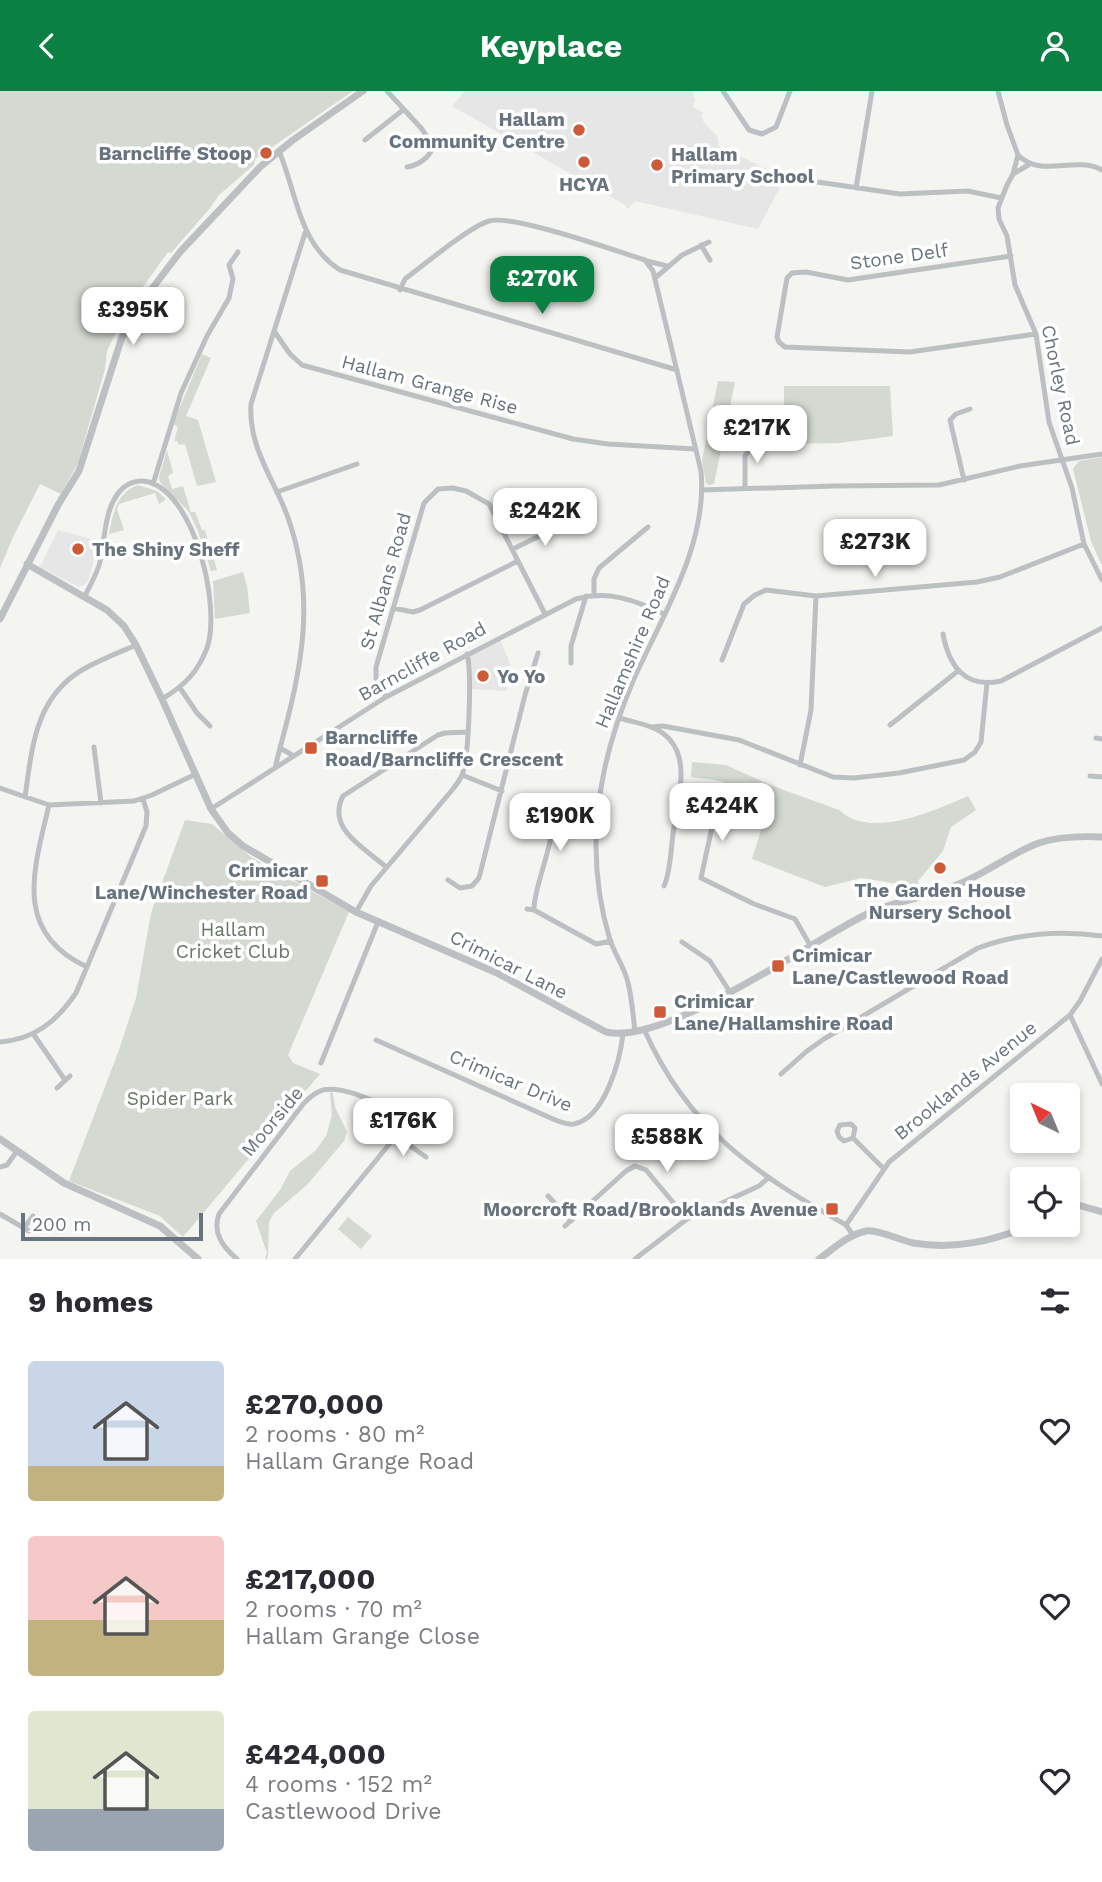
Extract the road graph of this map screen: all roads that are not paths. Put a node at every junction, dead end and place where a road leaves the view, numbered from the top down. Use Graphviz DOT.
graph roads {
  1 [pos="363,91"];
  2 [pos="387,91"];
  3 [pos="723,91"];
  4 [pos="790,91"];
  5 [pos="872,91"];
  6 [pos="998,91"];
  7 [pos="403,110"];
  8 [pos="365,140"];
  9 [pos="279,151"];
  10 [pos="1018,155"];
  11 [pos="1030,164"];
  12 [pos="407,167"];
  13 [pos="1102,170"];
  14 [pos="1013,174"];
  15 [pos="797,179"];
  16 [pos="856,188"];
  17 [pos="1001,198"];
  18 [pos="305,233"];
  19 [pos="709,242"];
  20 [pos="701,245"];
  21 [pos="238,252"];
  22 [pos="1011,256"];
  23 [pos="645,260"];
  24 [pos="710,260"];
  25 [pos="667,266"];
  26 [pos="655,278"];
  27 [pos="400,290"];
  28 [pos="274,331"];
  29 [pos="1036,334"];
  30 [pos="677,370"];
  31 [pos="970,409"];
  32 [pos="759,437"];
  33 [pos="695,449"];
  34 [pos="1102,454"];
  35 [pos="1062,460"];
  36 [pos="357,464"];
  37 [pos="964,480"];
  38 [pos="153,484"];
  39 [pos="745,488"];
  40 [pos="702,491"];
  41 [pos="277,492"];
  42 [pos="566,523"];
  43 [pos="634,527"];
  44 [pos="648,527"];
  45 [pos="640,533"];
  46 [pos="1084,544"];
  47 [pos="513,549"];
  48 [pos="518,561"];
  49 [pos="27,564"];
  50 [pos="1102,580"];
  51 [pos="594,595"];
  52 [pos="85,596"];
  53 [pos="586,596"];
  54 [pos="816,596"];
  55 [pos="393,608"];
  56 [pos="545,614"];
  57 [pos="664,614"];
  58 [pos="0,619"];
  59 [pos="1102,628"];
  60 [pos="943,634"];
  61 [pos="136,645"];
  62 [pos="538,653"];
  63 [pos="467,654"];
  64 [pos="722,660"];
  65 [pos="571,663"];
  66 [pos="958,671"];
  67 [pos="987,683"];
  68 [pos="180,688"];
  69 [pos="386,697"];
  70 [pos="162,699"];
  71 [pos="619,718"];
  72 [pos="890,725"];
  73 [pos="210,726"];
  74 [pos="651,727"];
  75 [pos="670,728"];
  76 [pos="467,732"];
  77 [pos="663,733"];
  78 [pos="94,747"];
  79 [pos="280,748"];
  80 [pos="294,756"];
  81 [pos="800,765"];
  82 [pos="274,769"];
  83 [pos="196,774"];
  84 [pos="463,775"];
  85 [pos="1090,776"];
  86 [pos="1102,777"];
  87 [pos="0,788"];
  88 [pos="502,791"];
  89 [pos="25,797"];
  90 [pos="143,799"];
  91 [pos="101,803"];
  92 [pos="717,804"];
  93 [pos="49,805"];
  94 [pos="549,808"];
  95 [pos="211,809"];
  96 [pos="1102,837"];
  97 [pos="386,867"];
  98 [pos="448,880"];
  99 [pos="664,886"];
  100 [pos="356,912"];
  101 [pos="378,922"];
  102 [pos="1102,936"];
  103 [pos="611,941"];
  104 [pos="682,942"];
  105 [pos="810,946"];
  106 [pos="1102,959"];
  107 [pos="87,967"];
  108 [pos="730,992"];
  109 [pos="1070,1015"];
  110 [pos="644,1029"];
  111 [pos="635,1032"];
  112 [pos="623,1034"];
  113 [pos="34,1035"];
  114 [pos="376,1040"];
  115 [pos="0,1042"];
  116 [pos="321,1063"];
  117 [pos="781,1074"];
  118 [pos="1102,1084"];
  119 [pos="57,1088"];
  120 [pos="396,1136"];
  121 [pos="0,1139"];
  122 [pos="853,1139"];
  123 [pos="17,1151"];
  124 [pos="426,1157"];
  125 [pos="0,1167"];
  126 [pos="883,1168"];
  127 [pos="768,1178"];
  128 [pos="548,1196"];
  129 [pos="1080,1206"];
  130 [pos="1102,1212"];
  131 [pos="0,1214"];
  132 [pos="33,1216"];
  133 [pos="687,1219"];
  134 [pos="571,1221"];
  135 [pos="846,1225"];
  136 [pos="565,1226"];
  137 [pos="1010,1233"];
  138 [pos="853,1235"];
  139 [pos="198,1259"];
  140 [pos="237,1259"];
  141 [pos="295,1259"];
  142 [pos="635,1259"];
  143 [pos="819,1259"];
  1 -- 9 [label="street"];
  2 -- 7 [label="street"];
  3 -- 4 [label="street"];
  5 -- 16 [label="street"];
  6 -- 10 [label="street"];
  7 -- 8 [label="street"];
  7 -- 12 [label="street"];
  9 -- 18 [label="street"];
  9 -- 49 [label="street"];
  10 -- 11 [label="street"];
  10 -- 14 [label="street"];
  11 -- 13 [label="street"];
  11 -- 14 [label="street"];
  14 -- 17 [label="street"];
  15 -- 16 [label="street"];
  16 -- 17 [label="street"];
  17 -- 22 [label="street, Chorley Road"];
  18 -- 27 [label="street"];
  18 -- 28 [label="street"];
  19 -- 20 [label="street"];
  20 -- 24 [label="street"];
  20 -- 25 [label="street"];
  21 -- 38 [label="street"];
  22 -- 29 [label="street, Chorley Road"];
  22 -- 29 [label="street, Stone Delf"];
  23 -- 25 [label="street"];
  23 -- 26 [label="street, Hallamshire Road"];
  23 -- 27 [label="street"];
  25 -- 26 [label="street"];
  26 -- 30 [label="street, Hallamshire Road"];
  27 -- 30 [label="street"];
  28 -- 33 [label="street, Hallam Grange Rise"];
  28 -- 41 [label="street"];
  29 -- 35 [label="street, Chorley Road"];
  30 -- 33 [label="street, Hallamshire Road"];
  31 -- 37 [label="street"];
  32 -- 39 [label="street"];
  33 -- 40 [label="street, Hallamshire Road"];
  34 -- 35 [label="street"];
  35 -- 37 [label="street"];
  35 -- 46 [label="street, Chorley Road"];
  36 -- 41 [label="street"];
  37 -- 39 [label="street"];
  38 -- 52 [label="street"];
  38 -- 68 [label="street"];
  39 -- 40 [label="street"];
  40 -- 57 [label="street, Hallamshire Road"];
  41 -- 79 [label="street"];
  42 -- 47 [label="street"];
  43 -- 45 [label="street"];
  44 -- 45 [label="street"];
  45 -- 51 [label="street"];
  46 -- 50 [label="street, Chorley Road"];
  46 -- 54 [label="street"];
  47 -- 48 [label="street, St Albans Road"];
  47 -- 55 [label="street, St Albans Road"];
  48 -- 55 [label="street"];
  48 -- 56 [label="street, St Albans Road"];
  49 -- 52 [label="street, Crimicar Lane"];
  49 -- 58 [label="street"];
  51 -- 53 [label="street, Barncliffe Road"];
  51 -- 57 [label="street, Barncliffe Road"];
  52 -- 61 [label="street, Crimicar Lane"];
  53 -- 56 [label="street, Barncliffe Road"];
  53 -- 65 [label="street"];
  54 -- 64 [label="street"];
  54 -- 81 [label="street"];
  55 -- 69 [label="street, St Albans Road"];
  56 -- 63 [label="street, Barncliffe Road"];
  57 -- 71 [label="street, Hallamshire Road"];
  59 -- 67 [label="street"];
  60 -- 66 [label="street"];
  61 -- 70 [label="street, Crimicar Lane"];
  61 -- 89 [label="street"];
  62 -- 88 [label="street"];
  63 -- 69 [label="street, Barncliffe Road"];
  63 -- 76 [label="street"];
  66 -- 67 [label="street"];
  66 -- 72 [label="street"];
  67 -- 81 [label="street"];
  68 -- 70 [label="street"];
  68 -- 73 [label="street"];
  69 -- 80 [label="street, Barncliffe Road"];
  70 -- 83 [label="street, Crimicar Lane"];
  71 -- 74 [label="street"];
  71 -- 103 [label="street, Hallamshire Road"];
  74 -- 75 [label="street"];
  74 -- 77 [label="street"];
  75 -- 77 [label="street"];
  75 -- 81 [label="street"];
  76 -- 84 [label="street"];
  76 -- 97 [label="street"];
  77 -- 99 [label="street"];
  78 -- 91 [label="street"];
  79 -- 80 [label="street"];
  79 -- 82 [label="street"];
  80 -- 82 [label="street, Barncliffe Road"];
  82 -- 95 [label="street, Barncliffe Road"];
  83 -- 90 [label="street"];
  83 -- 95 [label="street, Crimicar Lane"];
  84 -- 88 [label="street"];
  84 -- 97 [label="street"];
  85 -- 86 [label="street"];
  87 -- 89 [label="street"];
  88 -- 98 [label="street"];
  89 -- 93 [label="street"];
  90 -- 91 [label="street"];
  90 -- 107 [label="street"];
  91 -- 93 [label="street"];
  92 -- 105 [label="street"];
  93 -- 107 [label="street"];
  94 -- 103 [label="street"];
  95 -- 100 [label="street, Crimicar Lane"];
  96 -- 105 [label="street, Crimicar Lane"];
  97 -- 100 [label="street"];
  100 -- 101 [label="street, Crimicar Lane"];
  101 -- 112 [label="street, Crimicar Lane"];
  101 -- 116 [label="street"];
  102 -- 117 [label="street"];
  103 -- 111 [label="street, Hallamshire Road"];
  104 -- 108 [label="street"];
  105 -- 108 [label="street, Crimicar Lane"];
  106 -- 109 [label="street, Brooklands Avenue"];
  107 -- 113 [label="street"];
  108 -- 110 [label="street, Crimicar Lane"];
  109 -- 118 [label="street"];
  109 -- 126 [label="street, Brooklands Avenue"];
  110 -- 111 [label="street, Crimicar Lane"];
  110 -- 127 [label="street"];
  111 -- 112 [label="street, Crimicar Lane"];
  112 -- 114 [label="street, Crimicar Drive"];
  113 -- 115 [label="street"];
  113 -- 119 [label="street"];
  120 -- 124 [label="street"];
  120 -- 140 [label="street, Moorside"];
  120 -- 141 [label="street"];
  121 -- 123 [label="street"];
  122 -- 126 [label="street"];
  123 -- 125 [label="street"];
  123 -- 139 [label="street"];
  126 -- 135 [label="street, Brooklands Avenue"];
  127 -- 133 [label="street"];
  127 -- 135 [label="street"];
  128 -- 134 [label="street"];
  129 -- 130 [label="street"];
  131 -- 132 [label="street"];
  133 -- 134 [label="street"];
  133 -- 142 [label="street"];
  134 -- 136 [label="street"];
  135 -- 138 [label="street"];
  137 -- 138 [label="street"];
  138 -- 143 [label="street"];
}
